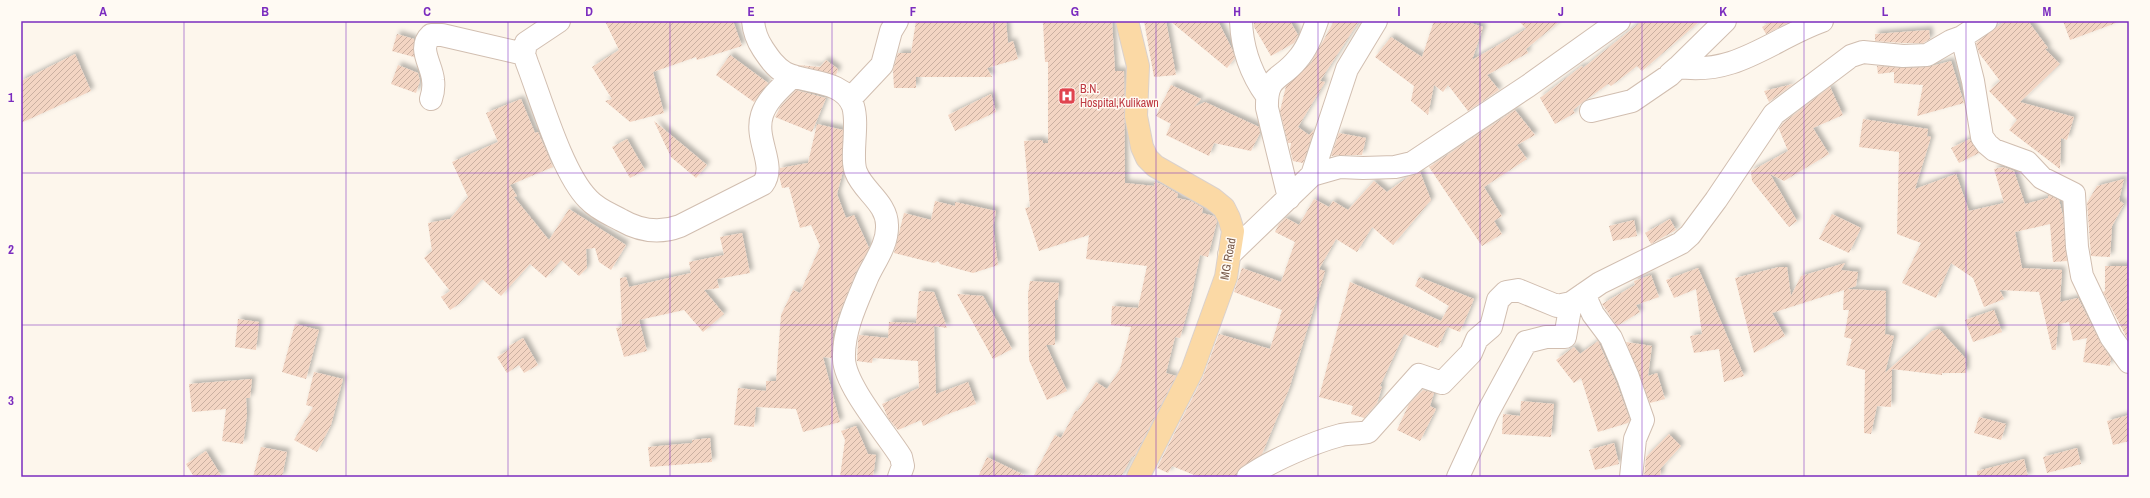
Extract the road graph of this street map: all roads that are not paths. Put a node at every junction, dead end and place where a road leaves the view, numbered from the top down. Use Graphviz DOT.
graph roads {
  1 [pos="559,21"];
  2 [pos="753,21"];
  3 [pos="897,21"];
  4 [pos="1127,21"];
  5 [pos="1241,21"];
  6 [pos="1317,21"];
  7 [pos="1376,21"];
  8 [pos="1619,21"];
  9 [pos="1725,21"];
  10 [pos="1822,21"];
  11 [pos="1986,21"];
  12 [pos="1962,37"];
  13 [pos="524,54"];
  14 [pos="1670,75"];
  15 [pos="793,76"];
  16 [pos="1267,96"];
  17 [pos="432,99"];
  18 [pos="850,99"];
  19 [pos="1591,111"];
  20 [pos="1312,175"];
  21 [pos="1289,198"];
  22 [pos="1229,255"];
  23 [pos="1578,299"];
  24 [pos="2129,362"];
  25 [pos="899,477"];
  26 [pos="1138,477"];
  27 [pos="1248,477"];
  28 [pos="1458,477"];
  29 [pos="1632,477"];
  1 -- 13 [label="street"];
  2 -- 15 [label="street"];
  3 -- 18 [label="street"];
  4 -- 22 [label="main road, MG Road"];
  5 -- 16 [label="street"];
  6 -- 16 [label="street"];
  7 -- 20 [label="street"];
  8 -- 20 [label="street"];
  9 -- 14 [label="street"];
  10 -- 14 [label="street"];
  11 -- 12 [label="street"];
  12 -- 23 [label="street"];
  12 -- 24 [label="street"];
  13 -- 15 [label="street"];
  13 -- 17 [label="street"];
  14 -- 19 [label="street"];
  15 -- 18 [label="street"];
  16 -- 21 [label="street"];
  18 -- 25 [label="street"];
  20 -- 21 [label="street"];
  21 -- 22 [label="street"];
  22 -- 26 [label="main road, MG Road"];
  23 -- 27 [label="street"];
  23 -- 28 [label="street"];
  23 -- 29 [label="street"];
}
